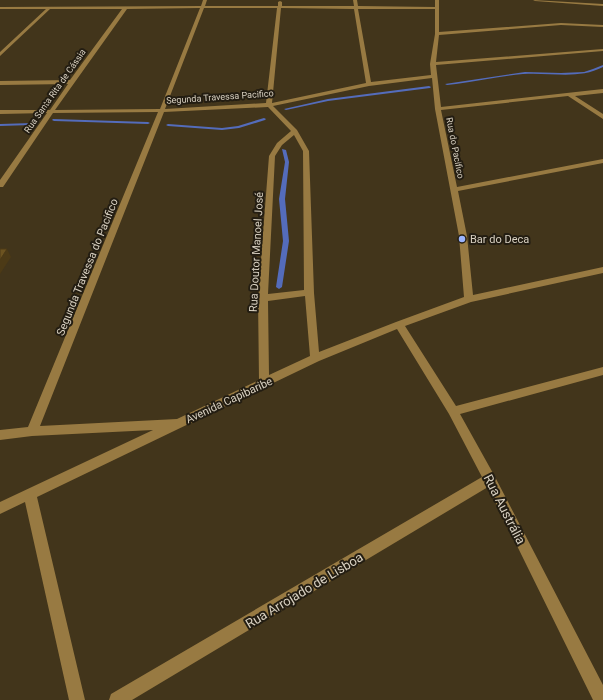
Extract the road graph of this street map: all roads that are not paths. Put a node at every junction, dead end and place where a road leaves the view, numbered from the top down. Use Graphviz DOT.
graph roads {
  1 [pos="204,0"];
  2 [pos="280,0"];
  3 [pos="355,0"];
  4 [pos="437,0"];
  5 [pos="535,0"];
  6 [pos="5,4"];
  7 [pos="603,5"];
  8 [pos="202,7"];
  9 [pos="278,7"];
  10 [pos="0,8"];
  11 [pos="49,8"];
  12 [pos="125,8"];
  13 [pos="356,8"];
  14 [pos="437,8"];
  15 [pos="603,26"];
  16 [pos="438,34"];
  17 [pos="603,50"];
  18 [pos="0,56"];
  19 [pos="433,64"];
  20 [pos="434,76"];
  21 [pos="70,82"];
  22 [pos="0,83"];
  23 [pos="369,84"];
  24 [pos="603,91"];
  25 [pos="570,95"];
  26 [pos="269,105"];
  27 [pos="438,109"];
  28 [pos="162,110"];
  29 [pos="53,111"];
  30 [pos="0,112"];
  31 [pos="603,117"];
  32 [pos="295,131"];
  33 [pos="603,161"];
  34 [pos="0,184"];
  35 [pos="454,190"];
  36 [pos="603,270"];
  37 [pos="309,293"];
  38 [pos="263,298"];
  39 [pos="470,299"];
  40 [pos="399,324"];
  41 [pos="315,358"];
  42 [pos="603,371"];
  43 [pos="264,383"];
  44 [pos="453,411"];
  45 [pos="178,424"];
  46 [pos="32,431"];
  47 [pos="0,435"];
  48 [pos="490,479"];
  49 [pos="30,495"];
  50 [pos="0,508"];
  51 [pos="77,700"];
  52 [pos="117,700"];
  53 [pos="602,700"];
  1 -- 8 [label="street, Segunda Travessa do Pacifico"];
  2 -- 9 [label="street"];
  3 -- 13 [label="street"];
  4 -- 14 [label="street, Rua do Pacifico"];
  5 -- 7 [label="street"];
  6 -- 10 [label="street"];
  8 -- 9 [label="street"];
  8 -- 12 [label="street"];
  8 -- 28 [label="street, Segunda Travessa do Pacifico"];
  9 -- 13 [label="street"];
  9 -- 26 [label="street"];
  10 -- 11 [label="street"];
  11 -- 12 [label="street"];
  11 -- 18 [label="street"];
  12 -- 21 [label="street, Rua Santa Rita de Cássia"];
  13 -- 14 [label="street"];
  13 -- 23 [label="street"];
  14 -- 16 [label="street, Rua do Pacifico"];
  15 -- 16 [label="street"];
  16 -- 19 [label="street, Rua do Pacifico"];
  17 -- 19 [label="street"];
  19 -- 20 [label="street, Rua do Pacifico"];
  20 -- 23 [label="street, Segunda Travessa Pacifico"];
  20 -- 27 [label="street, Rua do Pacifico"];
  21 -- 22 [label="street"];
  21 -- 29 [label="street, Rua Santa Rita de Cássia"];
  23 -- 26 [label="street, Segunda Travessa Pacifico"];
  24 -- 25 [label="street"];
  25 -- 27 [label="street"];
  25 -- 31 [label="street"];
  26 -- 28 [label="street, Segunda Travessa Pacifico"];
  26 -- 32 [label="street"];
  27 -- 35 [label="street, Rua do Pacifico"];
  28 -- 29 [label="street, Segunda Travessa Pacifico"];
  28 -- 46 [label="street, Segunda Travessa do Pacifico"];
  29 -- 30 [label="street, Segunda Travessa Pacifico"];
  29 -- 34 [label="street, Rua Santa Rita de Cássia"];
  32 -- 37 [label="street"];
  32 -- 38 [label="street, Rua Doutor Manoel José"];
  33 -- 35 [label="street"];
  35 -- 39 [label="street, Rua do Pacifico"];
  36 -- 39 [label="street, Avenida Capibaribe"];
  37 -- 38 [label="street"];
  37 -- 41 [label="street"];
  38 -- 43 [label="street, Rua Doutor Manoel José"];
  39 -- 40 [label="street, Avenida Capibaribe"];
  40 -- 41 [label="street, Avenida Capibaribe"];
  40 -- 44 [label="street, Rua Austrália"];
  41 -- 43 [label="street, Avenida Capibaribe"];
  42 -- 44 [label="street"];
  43 -- 45 [label="street, Avenida Capibaribe"];
  44 -- 48 [label="street, Rua Austrália"];
  45 -- 46 [label="street, Avenida Capibaribe"];
  45 -- 49 [label="street"];
  46 -- 47 [label="street, Avenida Capibaribe"];
  48 -- 52 [label="street, Rua Arrojado de Lisboa"];
  48 -- 53 [label="street, Rua Austrália"];
  49 -- 50 [label="street"];
  49 -- 51 [label="street"];
}
